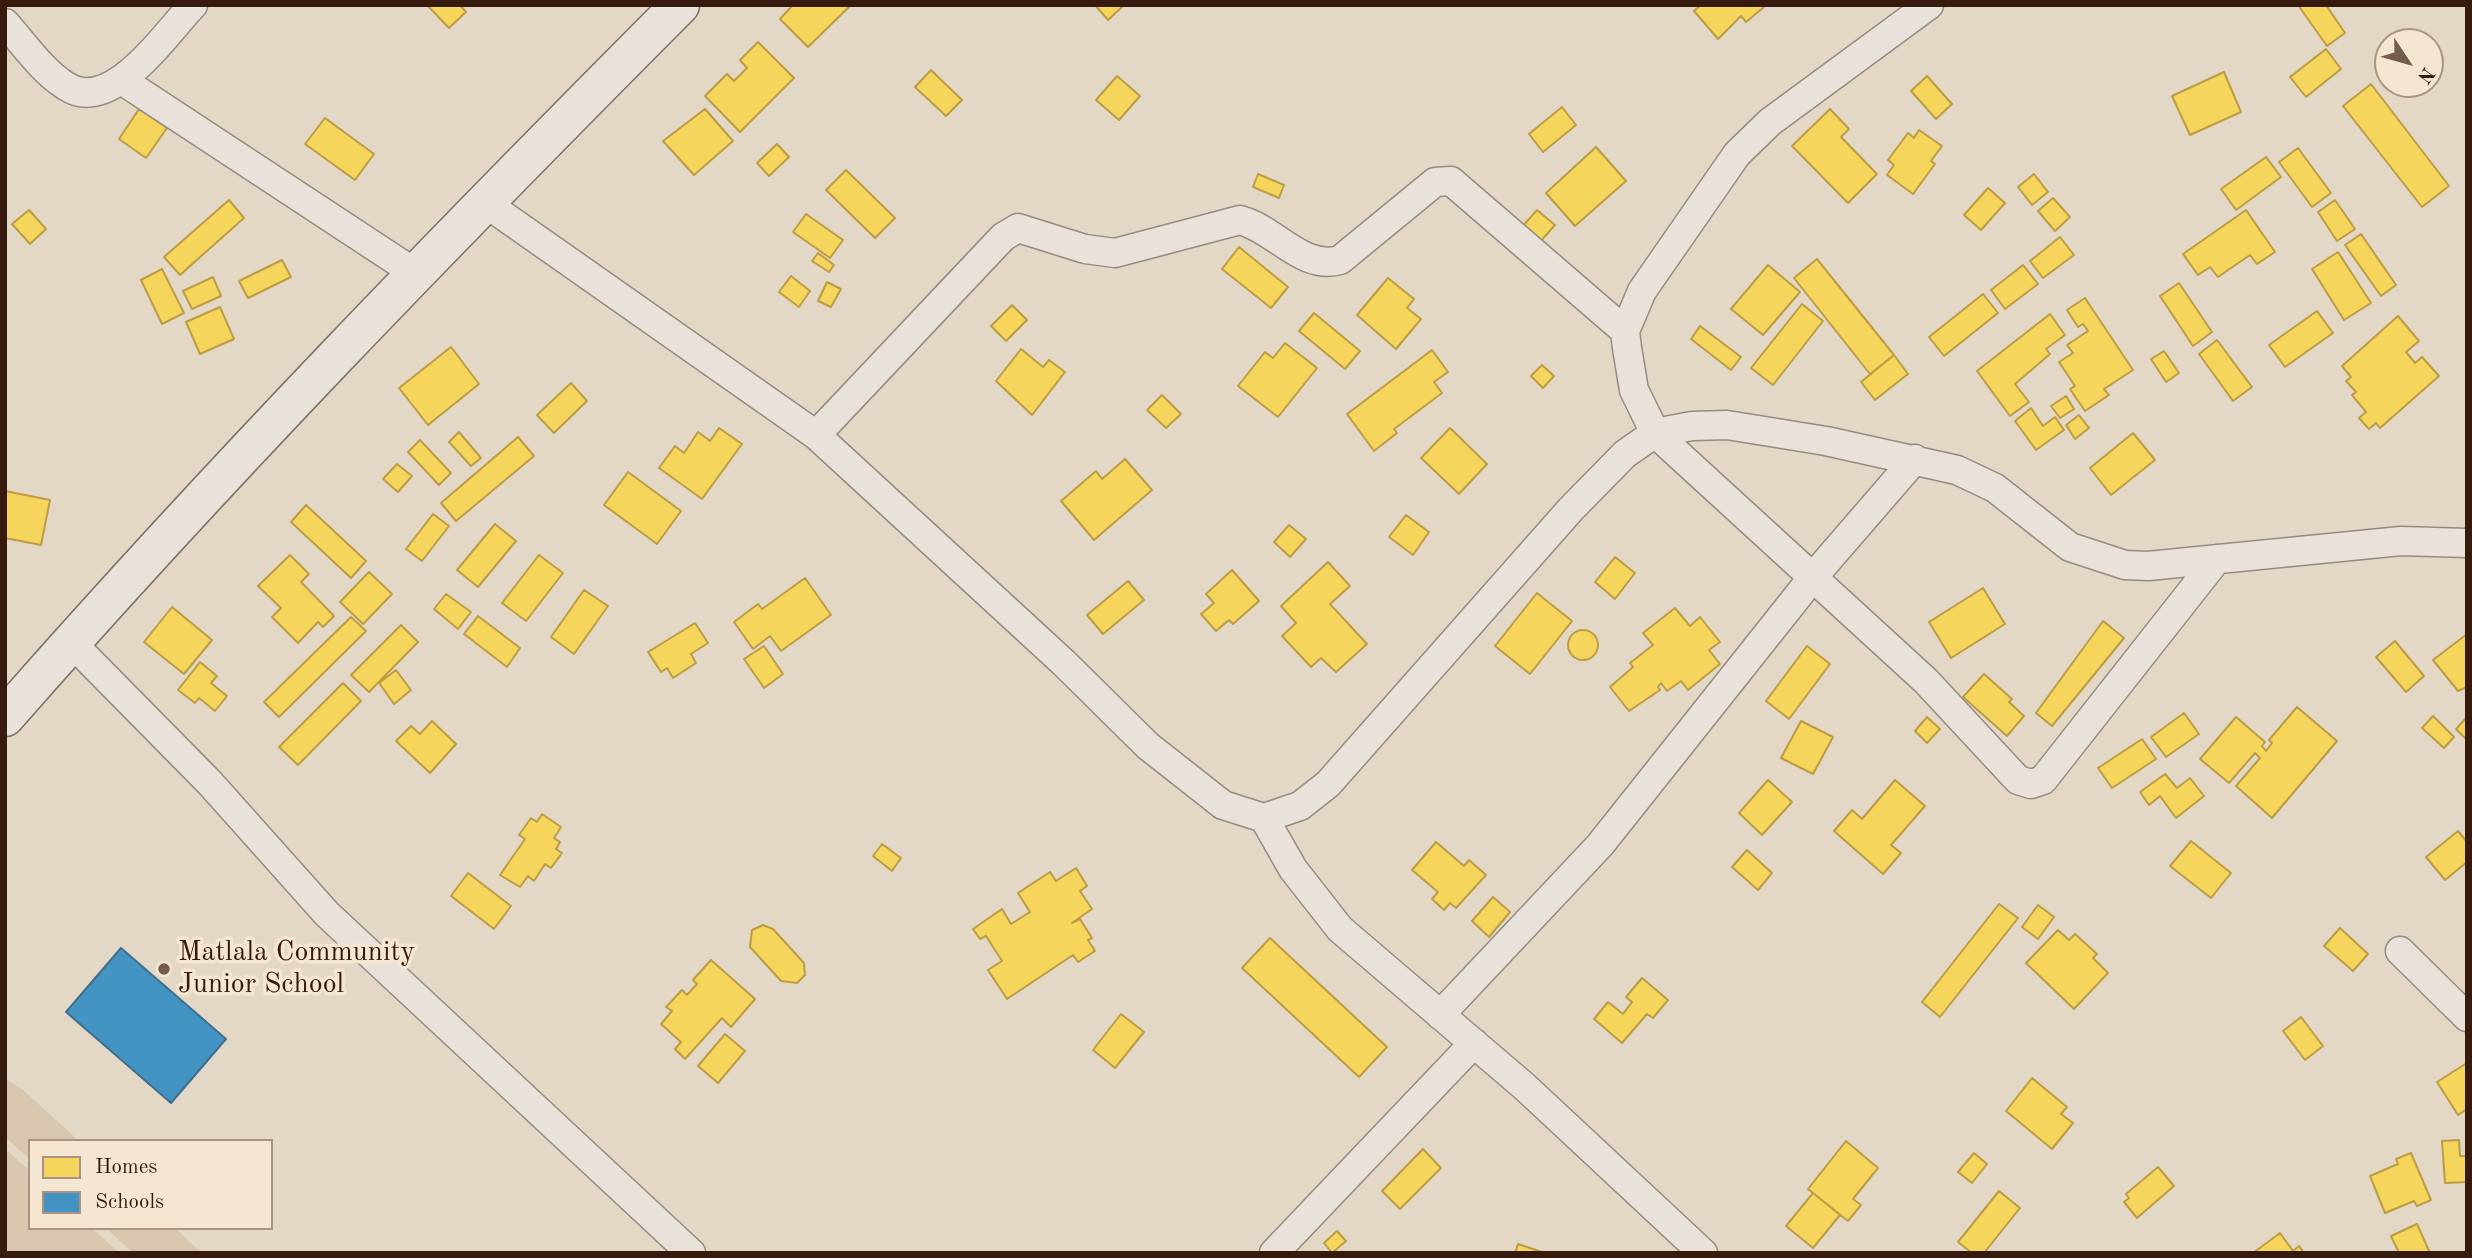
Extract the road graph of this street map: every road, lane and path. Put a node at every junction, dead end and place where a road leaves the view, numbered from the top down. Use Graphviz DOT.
graph roads {
  1 [pos="193,5"];
  2 [pos="680,5"];
  3 [pos="1911,10"];
  4 [pos="5,23"];
  5 [pos="123,81"];
  6 [pos="484,202"];
  7 [pos="415,273"];
  8 [pos="1625,331"];
  9 [pos="1655,433"];
  10 [pos="816,435"];
  11 [pos="1915,459"];
  12 [pos="2467,543"];
  13 [pos="2217,559"];
  14 [pos="1813,577"];
  15 [pos="71,642"];
  16 [pos="5,717"];
  17 [pos="1264,817"];
  18 [pos="2400,951"];
  19 [pos="1440,1015"];
  20 [pos="2467,1017"];
  21 [pos="1474,1043"];
  22 [pos="691,1253"];
  23 [pos="1273,1253"];
  24 [pos="1703,1253"];
  1 -- 5 [label="street"];
  2 -- 6 [label="street"];
  3 -- 8 [label="street"];
  4 -- 5 [label="street"];
  5 -- 7 [label="street"];
  6 -- 7 [label="street"];
  6 -- 10 [label="street"];
  7 -- 15 [label="street"];
  8 -- 9 [label="street"];
  8 -- 10 [label="street"];
  9 -- 11 [label="street"];
  9 -- 14 [label="street"];
  9 -- 17 [label="street"];
  10 -- 17 [label="street"];
  11 -- 13 [label="street"];
  11 -- 14 [label="street"];
  12 -- 13 [label="street"];
  13 -- 14 [label="street"];
  14 -- 19 [label="street"];
  15 -- 16 [label="street"];
  15 -- 22 [label="street"];
  17 -- 19 [label="street"];
  18 -- 20 [label="street"];
  19 -- 21 [label="street"];
  21 -- 23 [label="street"];
  21 -- 24 [label="street"];
}
